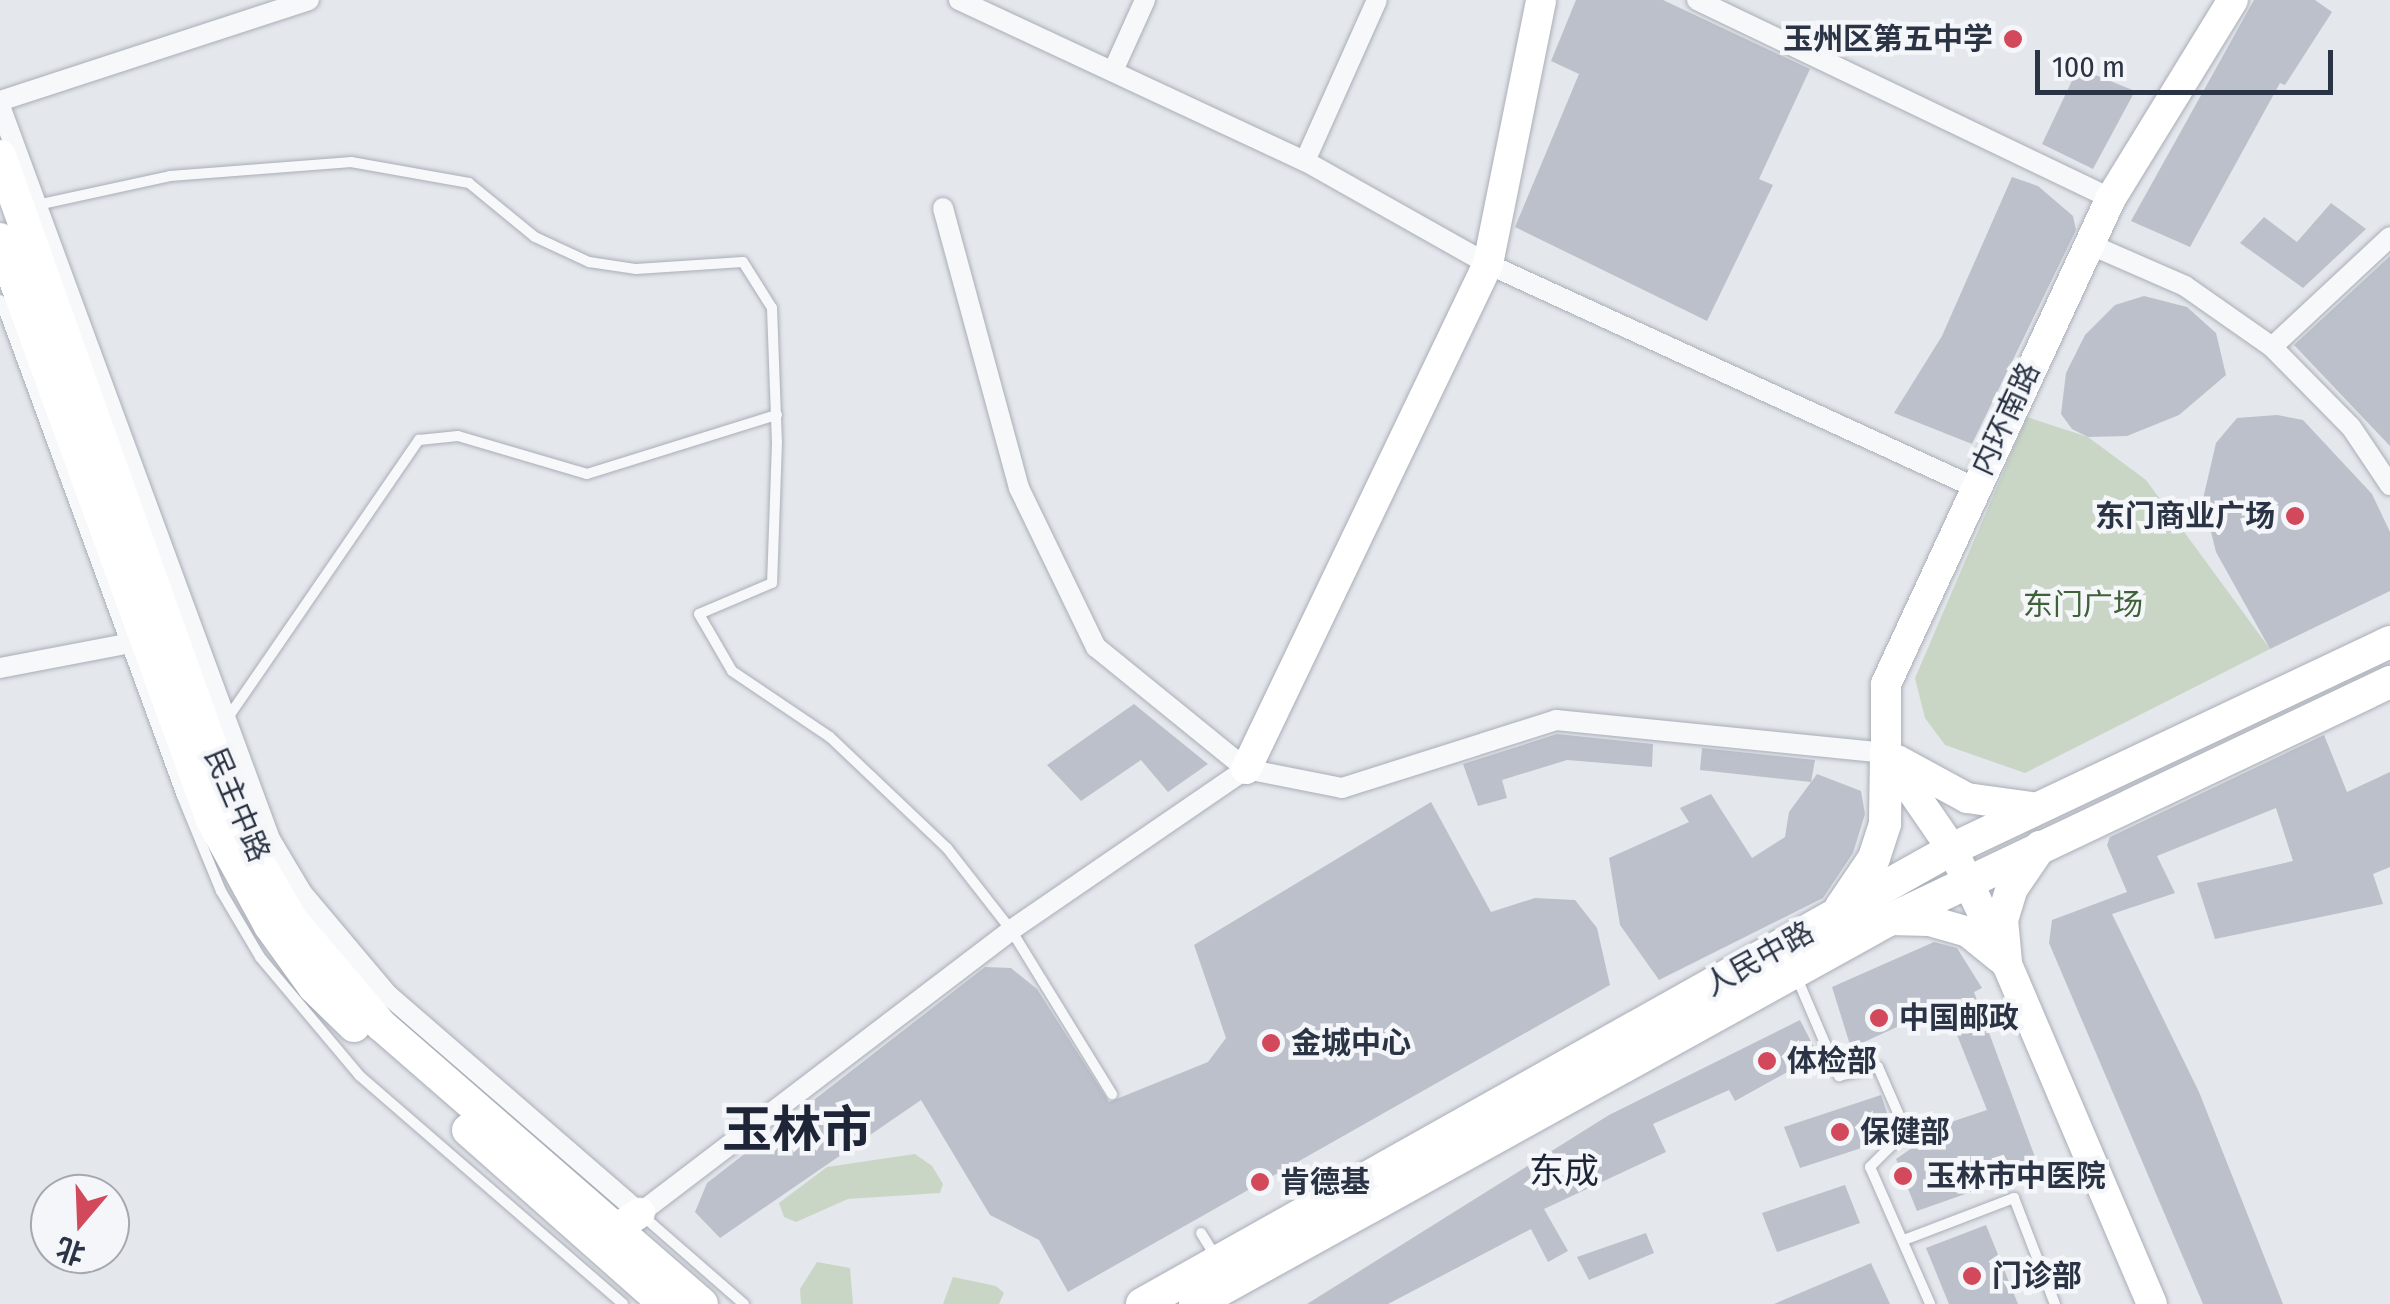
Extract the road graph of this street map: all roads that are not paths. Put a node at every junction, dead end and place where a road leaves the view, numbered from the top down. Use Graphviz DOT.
graph roads {
  1 [pos="308,0"];
  2 [pos="960,0"];
  3 [pos="1145,0"];
  4 [pos="1377,0"];
  5 [pos="1542,0"];
  6 [pos="1698,0"];
  7 [pos="2224,3"];
  8 [pos="1113,71"];
  9 [pos="0,104"];
  10 [pos="0,156"];
  11 [pos="1304,160"];
  12 [pos="2111,198"];
  13 [pos="36,205"];
  14 [pos="943,208"];
  15 [pos="2390,237"];
  16 [pos="0,239"];
  17 [pos="2089,244"];
  18 [pos="1488,264"];
  19 [pos="0,300"];
  20 [pos="2272,347"];
  21 [pos="777,415"];
  22 [pos="2390,486"];
  23 [pos="1974,487"];
  24 [pos="2390,642"];
  25 [pos="126,644"];
  26 [pos="0,668"];
  27 [pos="2390,682"];
  28 [pos="223,724"];
  29 [pos="1886,754"];
  30 [pos="1246,770"];
  31 [pos="2039,808"];
  32 [pos="2041,846"];
  33 [pos="1952,850"];
  34 [pos="1966,881"];
  35 [pos="1833,917"];
  36 [pos="1888,920"];
  37 [pos="1011,930"];
  38 [pos="2006,962"];
  39 [pos="1794,971"];
  40 [pos="1112,1094"];
  41 [pos="628,1221"];
  42 [pos="1200,1233"];
  43 [pos="1904,1240"];
  44 [pos="1220,1264"];
  45 [pos="623,1304"];
  46 [pos="665,1304"];
  47 [pos="702,1304"];
  48 [pos="744,1304"];
  49 [pos="1142,1304"];
  50 [pos="1195,1304"];
  51 [pos="1930,1304"];
  52 [pos="2056,1304"];
  53 [pos="2152,1304"];
  1 -- 9 [label="street"];
  2 -- 8 [label="street"];
  3 -- 8 [label="street"];
  4 -- 11 [label="street"];
  5 -- 18 [label="main road"];
  6 -- 12 [label="street"];
  7 -- 12 [label="main road, 内环南路"];
  8 -- 11 [label="street"];
  9 -- 13 [label="street"];
  10 -- 41 [label="main road, 民主中路"];
  11 -- 18 [label="street"];
  12 -- 17 [label="main road, 内环南路"];
  13 -- 21 [label="lane"];
  13 -- 28 [label="street"];
  14 -- 30 [label="street"];
  15 -- 20 [label="street"];
  16 -- 46 [label="main road, 民主中路"];
  17 -- 20 [label="street"];
  17 -- 23 [label="main road, 内环南路"];
  18 -- 23 [label="street"];
  18 -- 30 [label="main road"];
  19 -- 25 [label="lane"];
  20 -- 22 [label="street"];
  21 -- 28 [label="lane"];
  21 -- 37 [label="lane"];
  23 -- 29 [label="main road, 内环南路"];
  24 -- 31 [label="main road, 人民中路"];
  25 -- 26 [label="street"];
  25 -- 45 [label="lane"];
  27 -- 32 [label="main road, 人民中路"];
  28 -- 41 [label="street"];
  29 -- 30 [label="street"];
  29 -- 31 [label="main road"];
  29 -- 33 [label="main road"];
  29 -- 35 [label="main road"];
  30 -- 37 [label="street"];
  31 -- 33 [label="main road, 人民中路"];
  32 -- 34 [label="main road, 人民中路"];
  32 -- 38 [label="main road"];
  33 -- 34 [label="main road"];
  33 -- 35 [label="main road, 人民中路"];
  34 -- 36 [label="main road, 人民中路"];
  34 -- 38 [label="main road"];
  35 -- 44 [label="main road, 人民中路"];
  36 -- 38 [label="main road"];
  36 -- 39 [label="main road, 人民中路"];
  37 -- 40 [label="lane"];
  37 -- 41 [label="street"];
  38 -- 53 [label="main road"];
  39 -- 43 [label="lane"];
  39 -- 50 [label="main road, 人民中路"];
  41 -- 47 [label="main road, 民主中路"];
  41 -- 48 [label="lane"];
  42 -- 44 [label="lane"];
  43 -- 51 [label="lane"];
  43 -- 52 [label="lane"];
  44 -- 49 [label="main road, 人民中路"];
}
